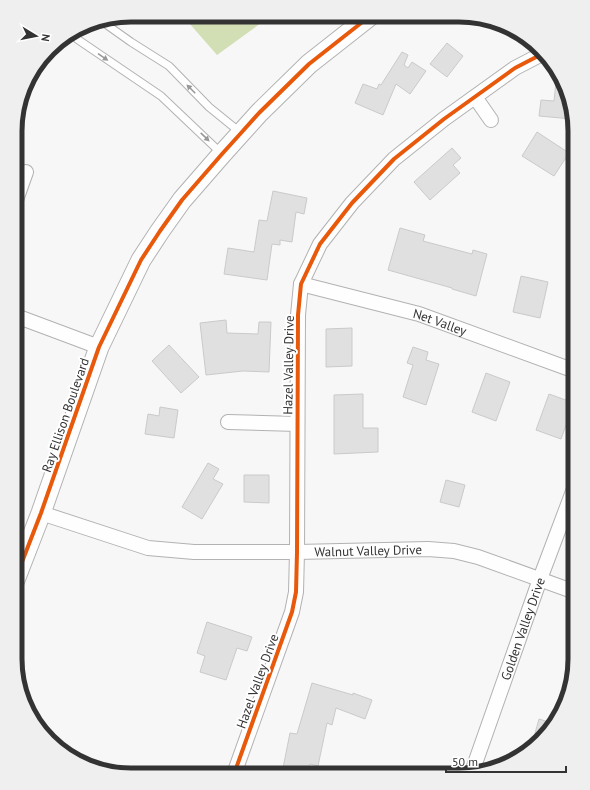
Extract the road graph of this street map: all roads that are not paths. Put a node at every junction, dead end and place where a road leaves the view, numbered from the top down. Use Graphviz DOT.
graph roads {
  1 [pos="362,22"];
  2 [pos="107,25"];
  3 [pos="76,38"];
  4 [pos="538,56"];
  5 [pos="475,97"];
  6 [pos="491,120"];
  7 [pos="241,134"];
  8 [pos="222,154"];
  9 [pos="26,172"];
  10 [pos="22,183"];
  11 [pos="301,284"];
  12 [pos="22,318"];
  13 [pos="100,347"];
  14 [pos="568,368"];
  15 [pos="228,422"];
  16 [pos="297,424"];
  17 [pos="568,505"];
  18 [pos="41,513"];
  19 [pos="297,552"];
  20 [pos="22,562"];
  21 [pos="540,579"];
  22 [pos="568,589"];
  23 [pos="474,767"];
  24 [pos="236,768"];
  1 -- 7 [label="main road, Ray Ellison Boulevard"];
  7 -- 2 [label="lane, one-way"];
  3 -- 8 [label="lane, one-way"];
  4 -- 5 [label="street, Hazel Valley Drive"];
  5 -- 6 [label="street"];
  5 -- 11 [label="street, Hazel Valley Drive"];
  7 -- 8 [label="main road, Ray Ellison Boulevard"];
  8 -- 13 [label="main road, Ray Ellison Boulevard"];
  9 -- 10 [label="street"];
  11 -- 14 [label="street, Net Valley"];
  11 -- 16 [label="street, Hazel Valley Drive"];
  12 -- 13 [label="street"];
  13 -- 18 [label="main road, Ray Ellison Boulevard"];
  15 -- 16 [label="street"];
  16 -- 19 [label="street, Hazel Valley Drive"];
  17 -- 21 [label="street, Golden Valley Drive"];
  18 -- 19 [label="street, Walnut Valley Drive"];
  18 -- 20 [label="main road, Ray Ellison Boulevard"];
  19 -- 21 [label="street, Walnut Valley Drive"];
  19 -- 24 [label="street, Hazel Valley Drive"];
  21 -- 22 [label="street, Walnut Valley Drive"];
  21 -- 23 [label="street, Golden Valley Drive"];
}
